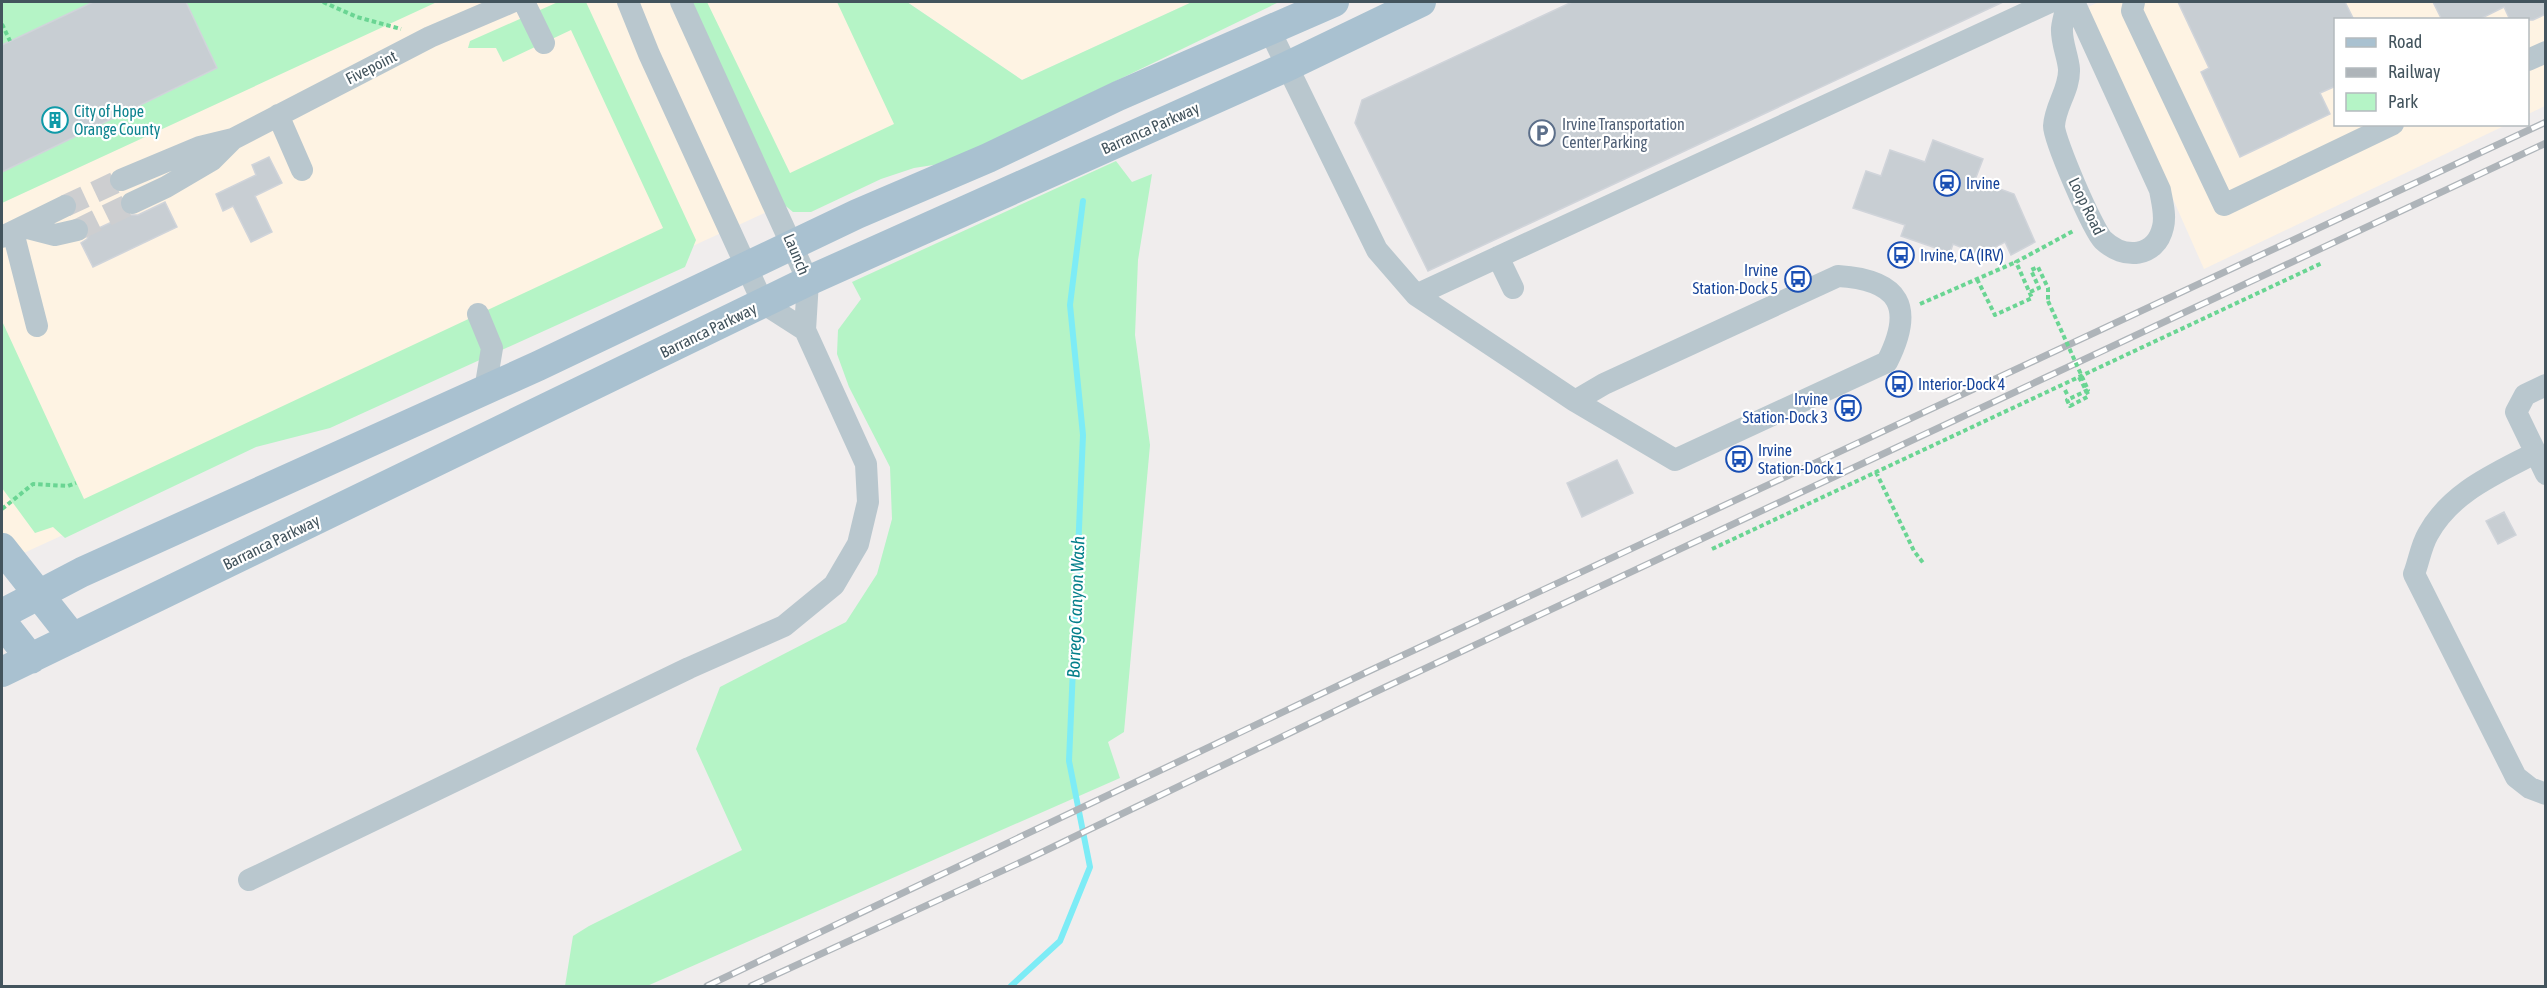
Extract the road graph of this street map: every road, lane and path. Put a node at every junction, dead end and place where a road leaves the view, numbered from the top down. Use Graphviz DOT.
graph roads {
  1 [pos="323,2"];
  2 [pos="512,2"];
  3 [pos="524,2"];
  4 [pos="628,2"];
  5 [pos="681,2"];
  6 [pos="1334,2"];
  7 [pos="1421,2"];
  8 [pos="2050,2"];
  9 [pos="2068,2"];
  10 [pos="2074,2"];
  11 [pos="2134,2"];
  12 [pos="2,24"];
  13 [pos="1270,31"];
  14 [pos="430,37"];
  15 [pos="10,41"];
  16 [pos="544,43"];
  17 [pos="2546,52"];
  18 [pos="2529,60"];
  19 [pos="1286,67"];
  20 [pos="278,115"];
  21 [pos="2389,126"];
  22 [pos="233,138"];
  23 [pos="302,170"];
  24 [pos="121,180"];
  25 [pos="132,203"];
  26 [pos="65,206"];
  27 [pos="2091,220"];
  28 [pos="77,230"];
  29 [pos="13,232"];
  30 [pos="794,244"];
  31 [pos="1498,257"];
  32 [pos="2016,262"];
  33 [pos="2322,262"];
  34 [pos="748,266"];
  35 [pos="1977,279"];
  36 [pos="808,281"];
  37 [pos="1514,288"];
  38 [pos="2030,292"];
  39 [pos="1416,295"];
  40 [pos="762,303"];
  41 [pos="1901,312"];
  42 [pos="478,314"];
  43 [pos="37,326"];
  44 [pos="805,330"];
  45 [pos="2079,377"];
  46 [pos="2546,385"];
  47 [pos="485,390"];
  48 [pos="2065,390"];
  49 [pos="2068,396"];
  50 [pos="1575,402"];
  51 [pos="2535,453"];
  52 [pos="1876,472"];
  53 [pos="2546,474"];
  54 [pos="76,483"];
  55 [pos="2,509"];
  56 [pos="2,548"];
  57 [pos="1712,549"];
  58 [pos="1924,564"];
  59 [pos="38,594"];
  60 [pos="2,614"];
  61 [pos="2,622"];
  62 [pos="73,638"];
  63 [pos="31,659"];
  64 [pos="2,672"];
  65 [pos="2546,794"];
  66 [pos="249,880"];
  1 -- 14 [label="path"];
  2 -- 14 [label="street, Fivepoint"];
  3 -- 16 [label="street"];
  4 -- 34 [label="street"];
  5 -- 30 [label="street, Launch"];
  6 -- 13 [label="main road"];
  7 -- 19 [label="main road, Barranca Parkway"];
  8 -- 31 [label="street"];
  9 -- 27 [label="street, Loop Road"];
  10 -- 27 [label="street, Loop Road"];
  11 -- 21 [label="street"];
  12 -- 15 [label="path"];
  13 -- 19 [label="street"];
  13 -- 30 [label="main road"];
  14 -- 20 [label="street, Fivepoint"];
  17 -- 18 [label="street"];
  19 -- 36 [label="main road, Barranca Parkway"];
  19 -- 39 [label="street"];
  20 -- 22 [label="street, Fivepoint"];
  20 -- 23 [label="street"];
  22 -- 24 [label="street, Fivepoint"];
  22 -- 25 [label="street, Fivepoint"];
  26 -- 29 [label="street"];
  27 -- 32 [label="path"];
  28 -- 29 [label="street"];
  29 -- 43 [label="street"];
  30 -- 34 [label="main road"];
  30 -- 36 [label="street, Launch"];
  31 -- 37 [label="street"];
  31 -- 39 [label="street"];
  32 -- 35 [label="path"];
  32 -- 38 [label="path"];
  33 -- 45 [label="path"];
  34 -- 40 [label="street"];
  34 -- 47 [label="main road"];
  35 -- 38 [label="path"];
  35 -- 41 [label="path"];
  36 -- 40 [label="main road, Barranca Parkway"];
  36 -- 44 [label="street, Launch"];
  38 -- 45 [label="path, bridge"];
  39 -- 50 [label="street"];
  40 -- 44 [label="street"];
  40 -- 62 [label="main road, Barranca Parkway"];
  41 -- 50 [label="street"];
  41 -- 50 [label="street"];
  42 -- 47 [label="street"];
  44 -- 66 [label="street"];
  45 -- 52 [label="path"];
  46 -- 51 [label="street"];
  47 -- 59 [label="main road"];
  48 -- 49 [label="path"];
  51 -- 53 [label="street"];
  51 -- 65 [label="street"];
  52 -- 57 [label="path"];
  52 -- 58 [label="path"];
  54 -- 55 [label="path"];
  56 -- 59 [label="main road"];
  59 -- 60 [label="main road"];
  59 -- 62 [label="main road"];
  61 -- 63 [label="main road"];
  62 -- 63 [label="main road, Barranca Parkway"];
  63 -- 64 [label="main road, Barranca Parkway"];
}
